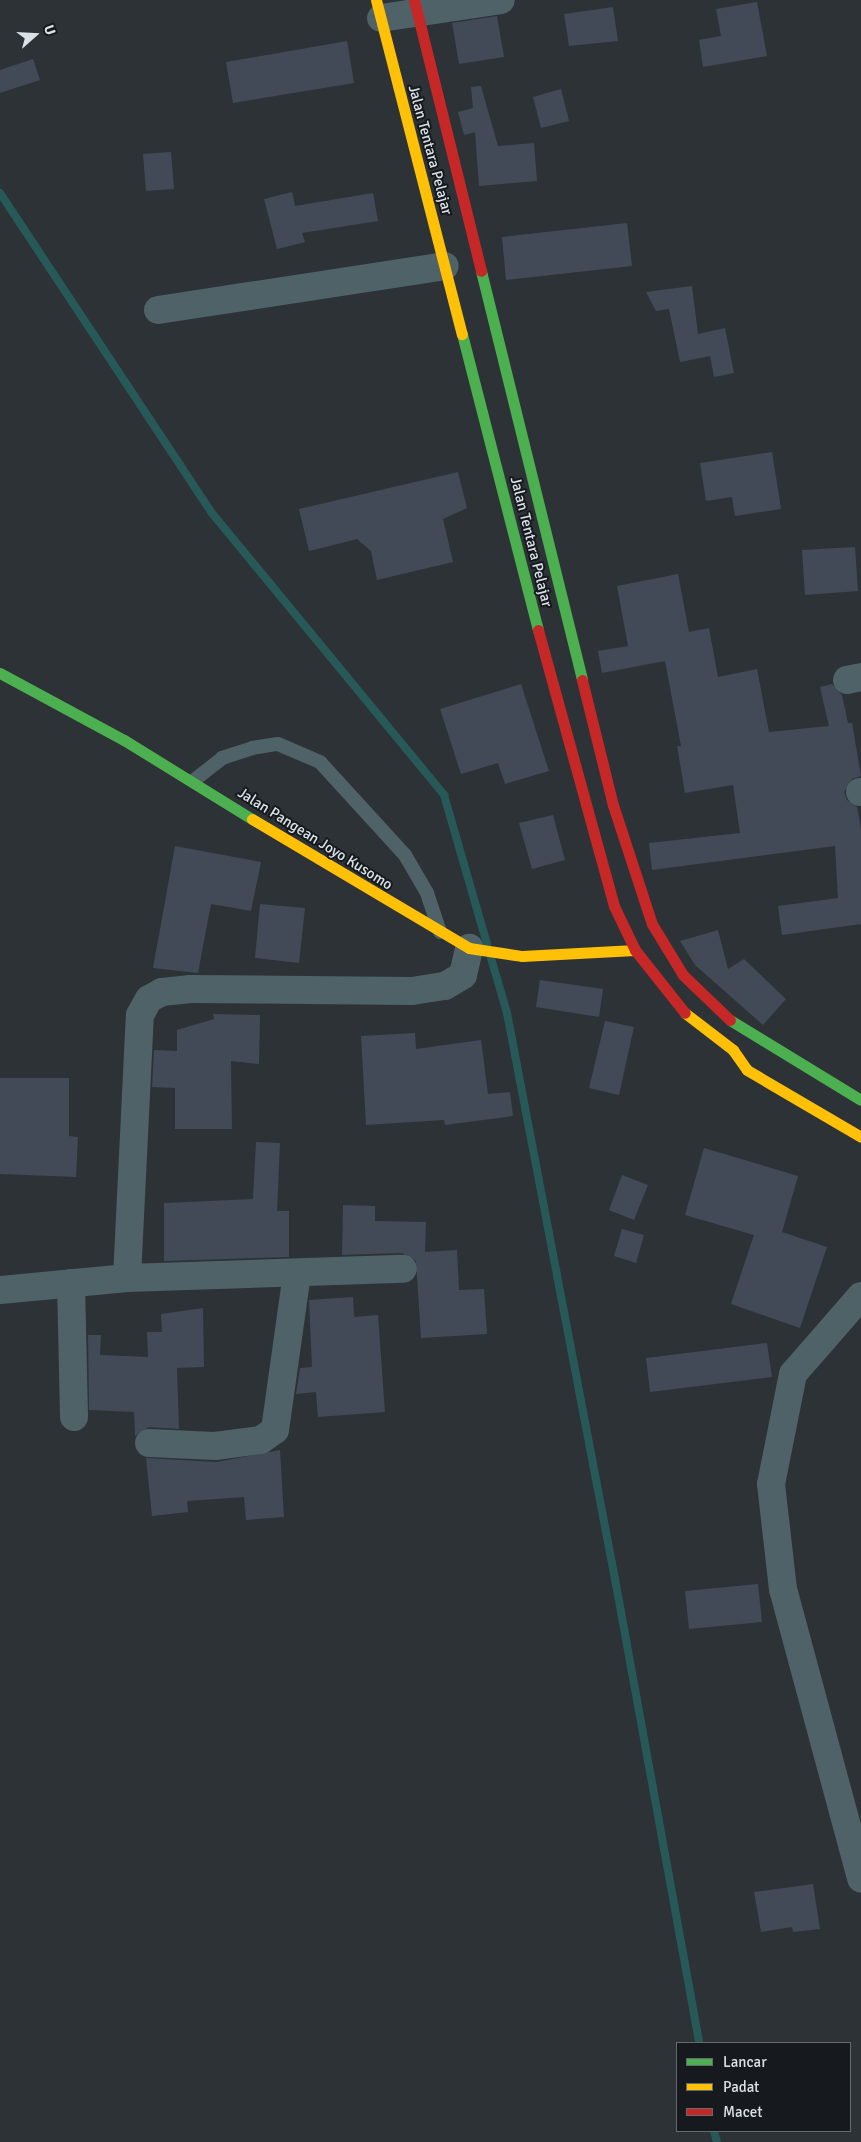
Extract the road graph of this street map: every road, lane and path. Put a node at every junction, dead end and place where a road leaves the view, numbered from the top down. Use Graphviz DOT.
graph roads {
  1 [pos="501,0"];
  2 [pos="416,7"];
  3 [pos="378,9"];
  4 [pos="445,266"];
  5 [pos="158,310"];
  6 [pos="0,673"];
  7 [pos="193,782"];
  8 [pos="440,932"];
  9 [pos="469,948"];
  10 [pos="635,950"];
  11 [pos="733,1050"];
  12 [pos="861,1100"];
  13 [pos="861,1111"];
  14 [pos="861,1137"];
  15 [pos="403,1269"];
  16 [pos="297,1274"];
  17 [pos="128,1278"];
  18 [pos="71,1283"];
  19 [pos="0,1290"];
  20 [pos="861,1296"];
  21 [pos="74,1417"];
  22 [pos="149,1443"];
  23 [pos="861,1879"];
  1 -- 2 [label="street"];
  2 -- 3 [label="street"];
  2 -- 12 [label="main road"];
  3 -- 4 [label="main road, Jalan Tentara Pelajar"];
  4 -- 5 [label="street"];
  4 -- 10 [label="main road, Jalan Tentara Pelajar"];
  6 -- 7 [label="main road, Jalan Pangean Joyo Kusomo"];
  7 -- 8 [label="main road, Jalan Pangean Joyo Kusomo"];
  7 -- 8 [label="lane"];
  8 -- 9 [label="main road, Jalan Pangean Joyo Kusomo"];
  9 -- 10 [label="main road, Jalan Pangean Joyo Kusomo"];
  9 -- 17 [label="street"];
  10 -- 11 [label="main road, Jalan Tentara Pelajar"];
  11 -- 13 [label="main road"];
  11 -- 14 [label="main road, Jalan Tentara Pelajar"];
  15 -- 16 [label="street"];
  16 -- 17 [label="street"];
  16 -- 22 [label="street"];
  17 -- 18 [label="street"];
  18 -- 19 [label="street"];
  18 -- 21 [label="street"];
  20 -- 23 [label="street"];
}
